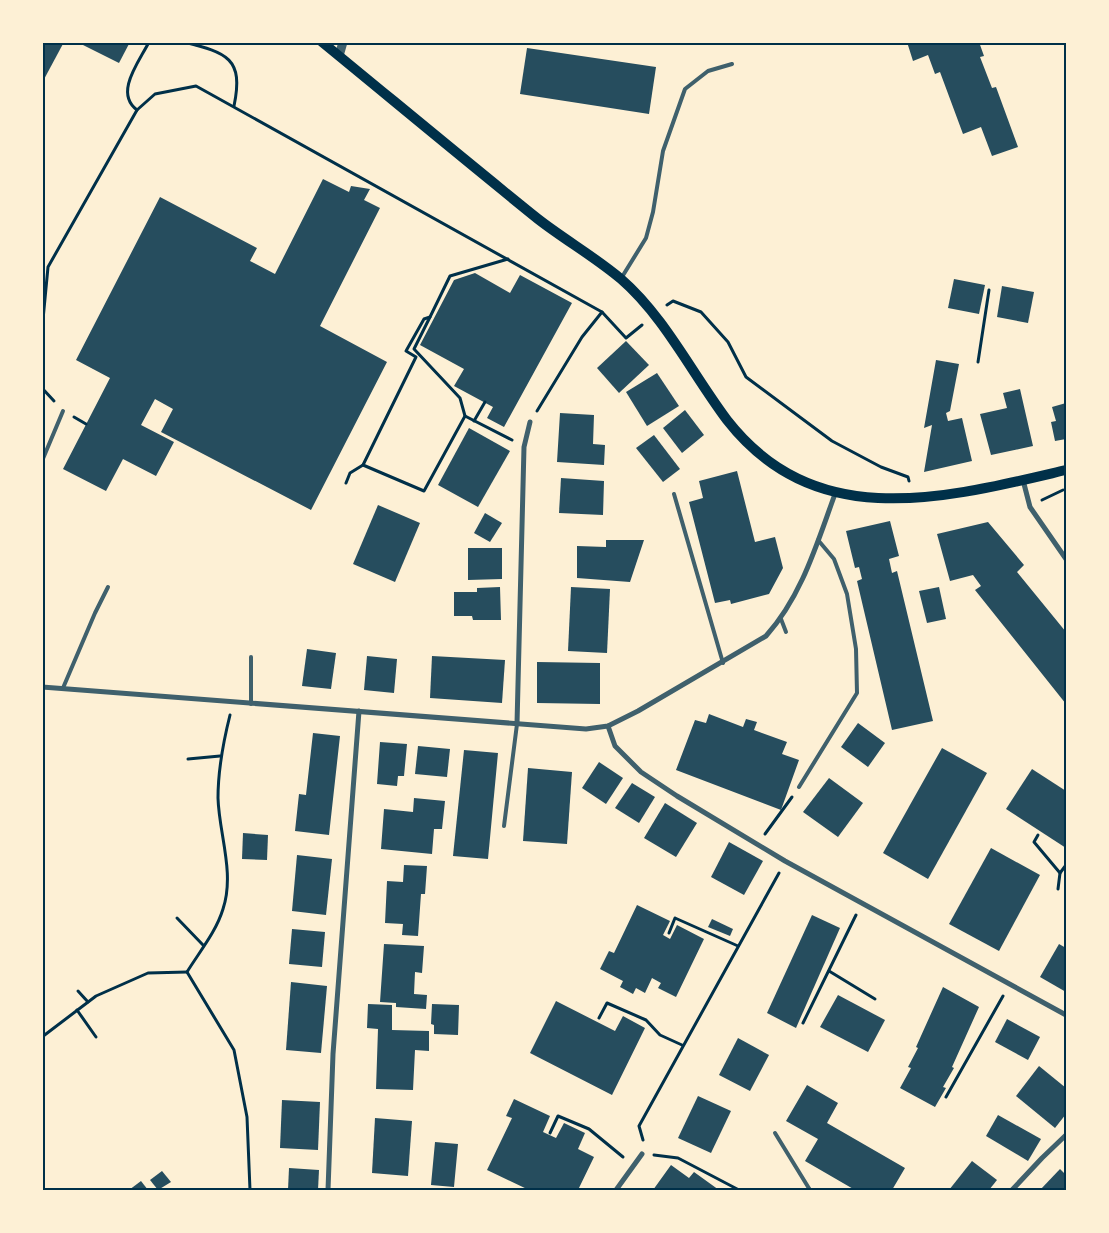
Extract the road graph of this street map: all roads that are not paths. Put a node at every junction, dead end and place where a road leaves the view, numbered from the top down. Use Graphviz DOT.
graph roads {
  1 [pos="322,42"];
  2 [pos="342,42"];
  3 [pos="339,56"];
  4 [pos="732,64"];
  5 [pos="621,279"];
  6 [pos="63,412"];
  7 [pos="530,422"];
  8 [pos="42,461"];
  9 [pos="1066,470"];
  10 [pos="1023,480"];
  11 [pos="674,494"];
  12 [pos="835,494"];
  13 [pos="818,540"];
  14 [pos="1066,559"];
  15 [pos="108,587"];
  16 [pos="781,619"];
  17 [pos="786,632"];
  18 [pos="251,657"];
  19 [pos="723,663"];
  20 [pos="42,687"];
  21 [pos="63,688"];
  22 [pos="251,704"];
  23 [pos="359,712"];
  24 [pos="517,724"];
  25 [pos="608,726"];
  26 [pos="799,787"];
  27 [pos="504,826"];
  28 [pos="1066,1015"];
  29 [pos="776,1133"];
  30 [pos="1066,1135"];
  31 [pos="642,1154"];
  32 [pos="328,1190"];
  33 [pos="616,1190"];
  34 [pos="810,1190"];
  35 [pos="1012,1190"];
  1 -- 3 [label="main road"];
  2 -- 3 [label="street"];
  3 -- 5 [label="main road"];
  4 -- 5 [label="lane"];
  5 -- 12 [label="main road"];
  6 -- 8 [label="lane"];
  7 -- 24 [label="street"];
  9 -- 10 [label="main road"];
  10 -- 12 [label="main road"];
  10 -- 14 [label="street"];
  11 -- 19 [label="lane"];
  12 -- 13 [label="street"];
  13 -- 16 [label="street"];
  13 -- 26 [label="lane"];
  15 -- 21 [label="lane"];
  16 -- 17 [label="lane"];
  16 -- 19 [label="street"];
  18 -- 22 [label="lane"];
  19 -- 25 [label="street"];
  20 -- 21 [label="street"];
  21 -- 22 [label="street"];
  22 -- 23 [label="street"];
  23 -- 24 [label="street"];
  23 -- 32 [label="street"];
  24 -- 25 [label="street"];
  24 -- 27 [label="lane"];
  25 -- 28 [label="street"];
  29 -- 34 [label="lane"];
  30 -- 35 [label="street"];
  31 -- 33 [label="street"];
}
